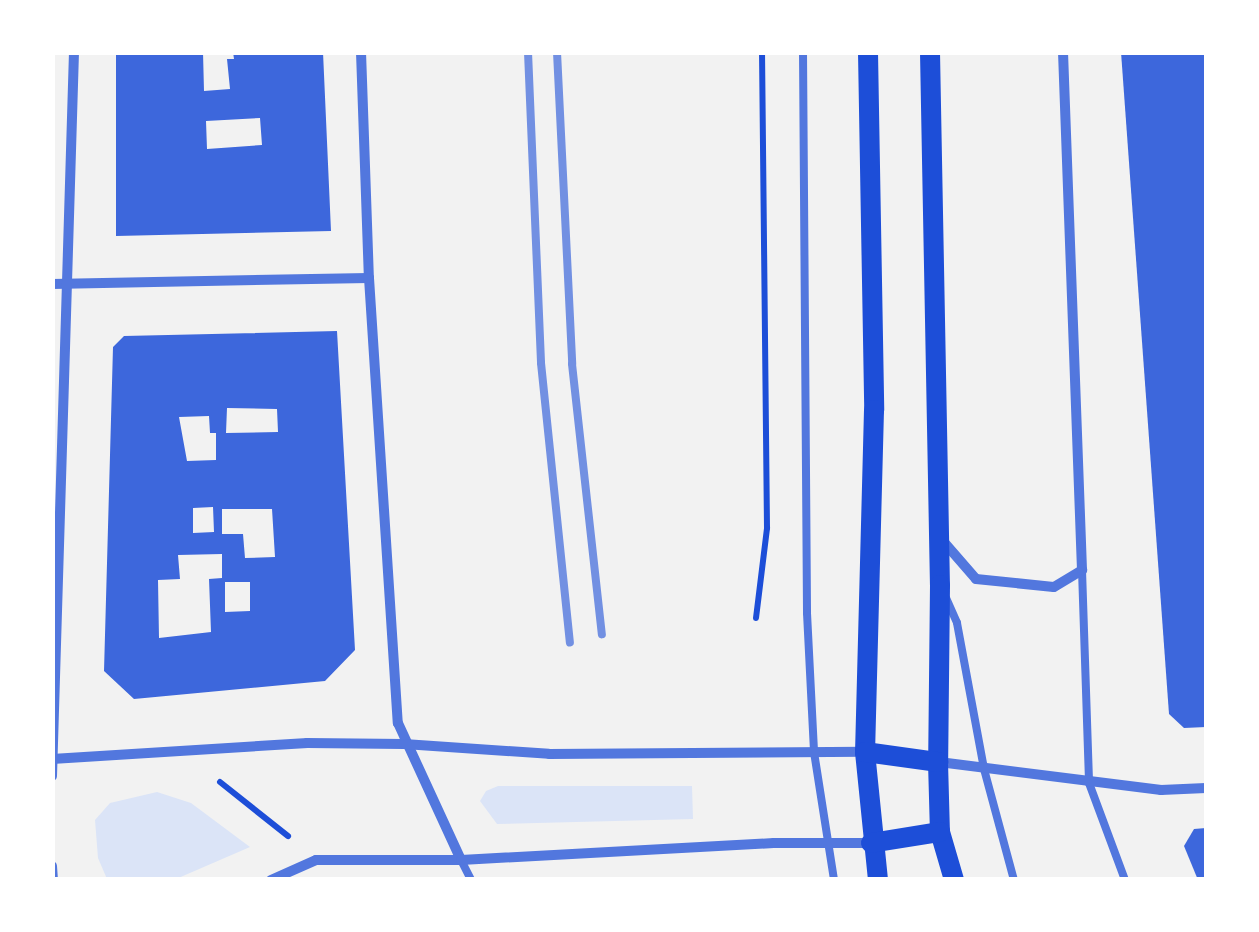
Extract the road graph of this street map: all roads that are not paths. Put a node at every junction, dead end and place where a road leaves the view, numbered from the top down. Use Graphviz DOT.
graph roads {
  1 [pos="74,52"];
  2 [pos="361,52"];
  3 [pos="803,52"];
  4 [pos="868,52"];
  5 [pos="930,52"];
  6 [pos="1063,52"];
  7 [pos="369,278"];
  8 [pos="70,283"];
  9 [pos="52,284"];
  10 [pos="940,536"];
  11 [pos="56,552"];
  12 [pos="1082,570"];
  13 [pos="940,585"];
  14 [pos="404,744"];
  15 [pos="814,752"];
  16 [pos="865,752"];
  17 [pos="54,759"];
  18 [pos="938,762"];
  19 [pos="984,768"];
  20 [pos="52,776"];
  21 [pos="1089,782"];
  22 [pos="1206,788"];
  23 [pos="940,832"];
  24 [pos="871,843"];
  25 [pos="827,847"];
  26 [pos="461,860"];
  27 [pos="52,866"];
  28 [pos="53,880"];
  29 [pos="271,880"];
  30 [pos="471,880"];
  31 [pos="834,880"];
  32 [pos="878,880"];
  33 [pos="954,880"];
  34 [pos="1014,880"];
  35 [pos="1125,880"];
  1 -- 8 [label="street"];
  2 -- 7 [label="street"];
  3 -- 15 [label="lane"];
  4 -- 16 [label="main road"];
  5 -- 10 [label="main road"];
  6 -- 12 [label="street"];
  7 -- 8 [label="street"];
  7 -- 14 [label="street"];
  8 -- 9 [label="street"];
  8 -- 11 [label="street"];
  10 -- 12 [label="street"];
  10 -- 13 [label="main road"];
  11 -- 17 [label="street"];
  12 -- 21 [label="lane"];
  13 -- 18 [label="main road"];
  13 -- 19 [label="lane"];
  14 -- 15 [label="street"];
  14 -- 17 [label="street"];
  14 -- 26 [label="street"];
  15 -- 16 [label="street"];
  15 -- 25 [label="lane"];
  16 -- 18 [label="main road"];
  16 -- 24 [label="main road"];
  17 -- 20 [label="street"];
  18 -- 19 [label="street"];
  18 -- 23 [label="main road"];
  19 -- 21 [label="street"];
  19 -- 34 [label="lane"];
  21 -- 22 [label="street"];
  21 -- 35 [label="lane"];
  23 -- 24 [label="main road"];
  23 -- 33 [label="main road"];
  24 -- 25 [label="street"];
  24 -- 32 [label="main road"];
  25 -- 26 [label="street"];
  25 -- 31 [label="lane"];
  26 -- 29 [label="street"];
  26 -- 30 [label="lane"];
  27 -- 28 [label="street"];
}
